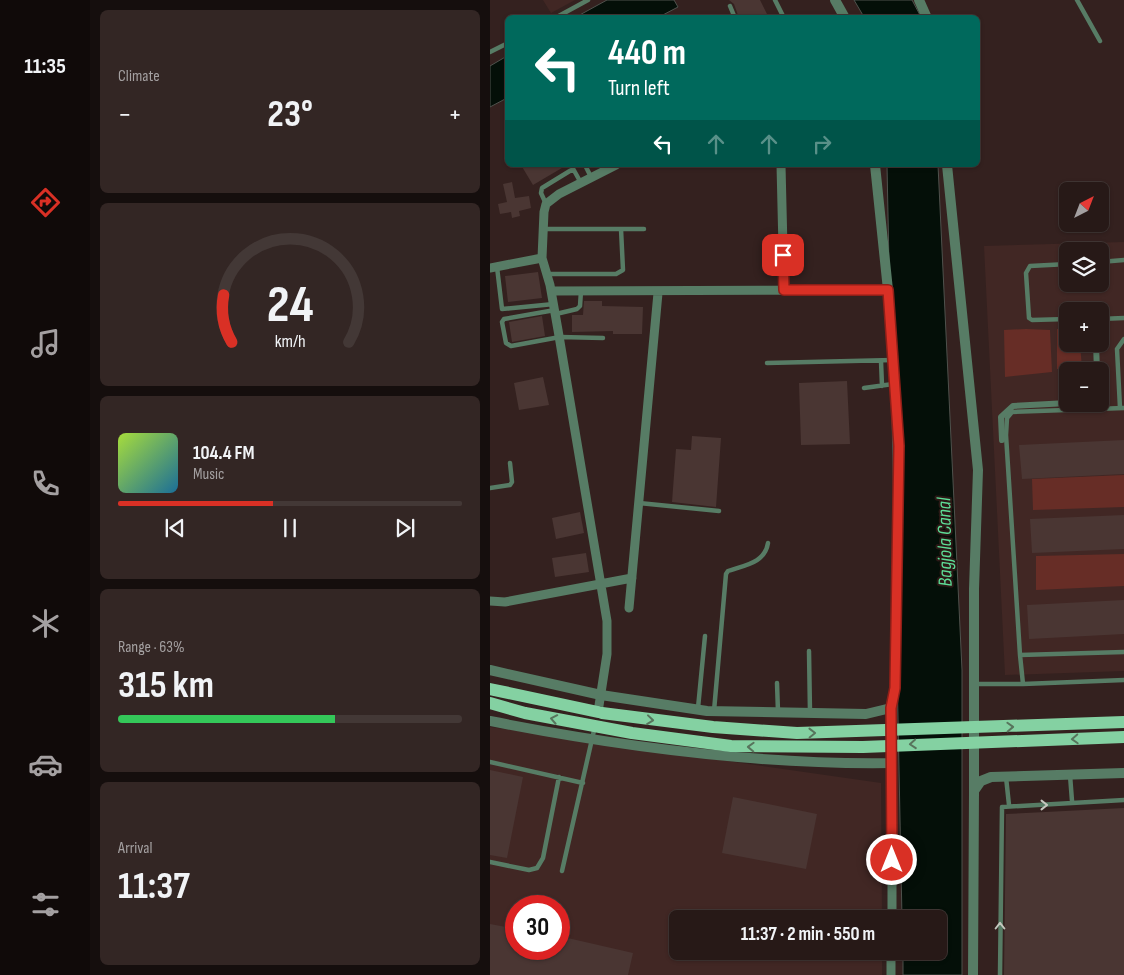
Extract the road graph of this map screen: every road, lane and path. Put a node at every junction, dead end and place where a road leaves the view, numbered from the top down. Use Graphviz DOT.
graph roads {
  1 [pos="588,0"];
  2 [pos="775,0"];
  3 [pos="835,0"];
  4 [pos="920,0"];
  5 [pos="1077,0"];
  6 [pos="730,6"];
  7 [pos="560,15"];
  8 [pos="734,15"];
  9 [pos="782,15"];
  10 [pos="843,15"];
  11 [pos="926,15"];
  12 [pos="1100,40"];
  13 [pos="505,44"];
  14 [pos="490,52"];
  15 [pos="572,167"];
  16 [pos="586,167"];
  17 [pos="612,167"];
  18 [pos="781,167"];
  19 [pos="875,167"];
  20 [pos="947,167"];
  21 [pos="592,178"];
  22 [pos="581,183"];
  23 [pos="546,204"];
  24 [pos="543,228"];
  25 [pos="620,228"];
  26 [pos="644,228"];
  27 [pos="542,258"];
  28 [pos="1124,260"];
  29 [pos="1109,261"];
  30 [pos="1059,264"];
  31 [pos="493,268"];
  32 [pos="546,274"];
  33 [pos="784,290"];
  34 [pos="888,290"];
  35 [pos="551,291"];
  36 [pos="580,291"];
  37 [pos="658,293"];
  38 [pos="554,309"];
  39 [pos="1124,318"];
  40 [pos="1059,319"];
  41 [pos="1109,319"];
  42 [pos="560,338"];
  43 [pos="603,338"];
  44 [pos="1124,339"];
  45 [pos="893,360"];
  46 [pos="881,361"];
  47 [pos="767,363"];
  48 [pos="895,384"];
  49 [pos="882,386"];
  50 [pos="864,388"];
  51 [pos="1059,403"];
  52 [pos="1122,408"];
  53 [pos="1002,440"];
  54 [pos="510,462"];
  55 [pos="490,488"];
  56 [pos="639,503"];
  57 [pos="719,511"];
  58 [pos="768,542"];
  59 [pos="632,578"];
  60 [pos="600,584"];
  61 [pos="490,601"];
  62 [pos="629,608"];
  63 [pos="705,636"];
  64 [pos="809,652"];
  65 [pos="1124,652"];
  66 [pos="1020,655"];
  67 [pos="490,670"];
  68 [pos="1124,680"];
  69 [pos="778,683"];
  70 [pos="975,684"];
  71 [pos="1023,684"];
  72 [pos="490,689"];
  73 [pos="601,695"];
  74 [pos="490,703"];
  75 [pos="891,708"];
  76 [pos="698,710"];
  77 [pos="714,711"];
  78 [pos="600,712"];
  79 [pos="778,714"];
  80 [pos="810,714"];
  81 [pos="490,721"];
  82 [pos="1124,722"];
  83 [pos="598,727"];
  84 [pos="1124,737"];
  85 [pos="591,740"];
  86 [pos="490,762"];
  87 [pos="892,763"];
  88 [pos="1124,773"];
  89 [pos="1070,774"];
  90 [pos="1006,776"];
  91 [pos="559,778"];
  92 [pos="583,783"];
  93 [pos="974,791"];
  94 [pos="1124,800"];
  95 [pos="1072,801"];
  96 [pos="1009,805"];
  97 [pos="490,862"];
  98 [pos="562,872"];
  99 [pos="892,910"];
  100 [pos="891,960"];
  101 [pos="891,975"];
  102 [pos="973,975"];
  103 [pos="1000,975"];
  1 -- 7 [label="lane"];
  2 -- 9 [label="lane"];
  3 -- 10 [label="street"];
  4 -- 11 [label="street"];
  5 -- 12 [label="lane"];
  6 -- 8 [label="lane"];
  13 -- 14 [label="lane"];
  15 -- 22 [label="lane"];
  15 -- 23 [label="lane"];
  16 -- 21 [label="lane"];
  17 -- 21 [label="street"];
  18 -- 33 [label="street"];
  19 -- 34 [label="street"];
  20 -- 70 [label="street"];
  21 -- 22 [label="street"];
  22 -- 23 [label="street"];
  23 -- 24 [label="street"];
  24 -- 25 [label="lane"];
  24 -- 27 [label="street"];
  25 -- 26 [label="lane"];
  25 -- 32 [label="lane"];
  27 -- 31 [label="street"];
  27 -- 32 [label="street"];
  28 -- 29 [label="lane"];
  30 -- 40 [label="lane"];
  31 -- 38 [label="lane"];
  32 -- 35 [label="street"];
  33 -- 34 [label="street"];
  33 -- 37 [label="street"];
  34 -- 45 [label="street"];
  35 -- 36 [label="street"];
  35 -- 38 [label="street"];
  36 -- 37 [label="street"];
  36 -- 38 [label="lane"];
  37 -- 56 [label="street"];
  38 -- 42 [label="street"];
  38 -- 42 [label="lane"];
  39 -- 41 [label="lane"];
  42 -- 43 [label="lane"];
  42 -- 60 [label="street"];
  44 -- 52 [label="lane"];
  45 -- 46 [label="lane"];
  45 -- 48 [label="street"];
  46 -- 47 [label="lane"];
  46 -- 49 [label="lane"];
  48 -- 49 [label="lane"];
  48 -- 75 [label="street"];
  49 -- 50 [label="lane"];
  51 -- 53 [label="street"];
  52 -- 66 [label="lane"];
  54 -- 55 [label="lane"];
  56 -- 57 [label="lane"];
  56 -- 59 [label="street"];
  58 -- 77 [label="lane"];
  59 -- 60 [label="street"];
  59 -- 62 [label="street"];
  60 -- 61 [label="street"];
  60 -- 73 [label="street"];
  63 -- 76 [label="lane"];
  64 -- 80 [label="lane"];
  65 -- 66 [label="lane"];
  66 -- 71 [label="lane"];
  67 -- 73 [label="street"];
  68 -- 71 [label="lane"];
  69 -- 79 [label="lane"];
  70 -- 71 [label="lane"];
  70 -- 93 [label="street"];
  72 -- 78 [label="main road"];
  73 -- 76 [label="street"];
  73 -- 78 [label="street"];
  83 -- 74 [label="main road, one-way"];
  75 -- 80 [label="street"];
  75 -- 87 [label="street"];
  76 -- 77 [label="street"];
  77 -- 79 [label="street"];
  78 -- 82 [label="main road, one-way"];
  79 -- 80 [label="street"];
  81 -- 85 [label="street"];
  84 -- 83 [label="main road, one-way"];
  83 -- 85 [label="lane"];
  85 -- 87 [label="street"];
  85 -- 92 [label="lane"];
  86 -- 91 [label="lane"];
  87 -- 99 [label="street"];
  88 -- 89 [label="street"];
  89 -- 90 [label="street"];
  89 -- 95 [label="lane"];
  90 -- 93 [label="street"];
  90 -- 96 [label="lane"];
  91 -- 92 [label="lane"];
  91 -- 97 [label="lane"];
  92 -- 98 [label="lane"];
  93 -- 102 [label="street"];
  94 -- 95 [label="lane"];
  96 -- 95 [label="lane, one-way"];
  103 -- 96 [label="lane, one-way"];
  100 -- 101 [label="street"];
}
